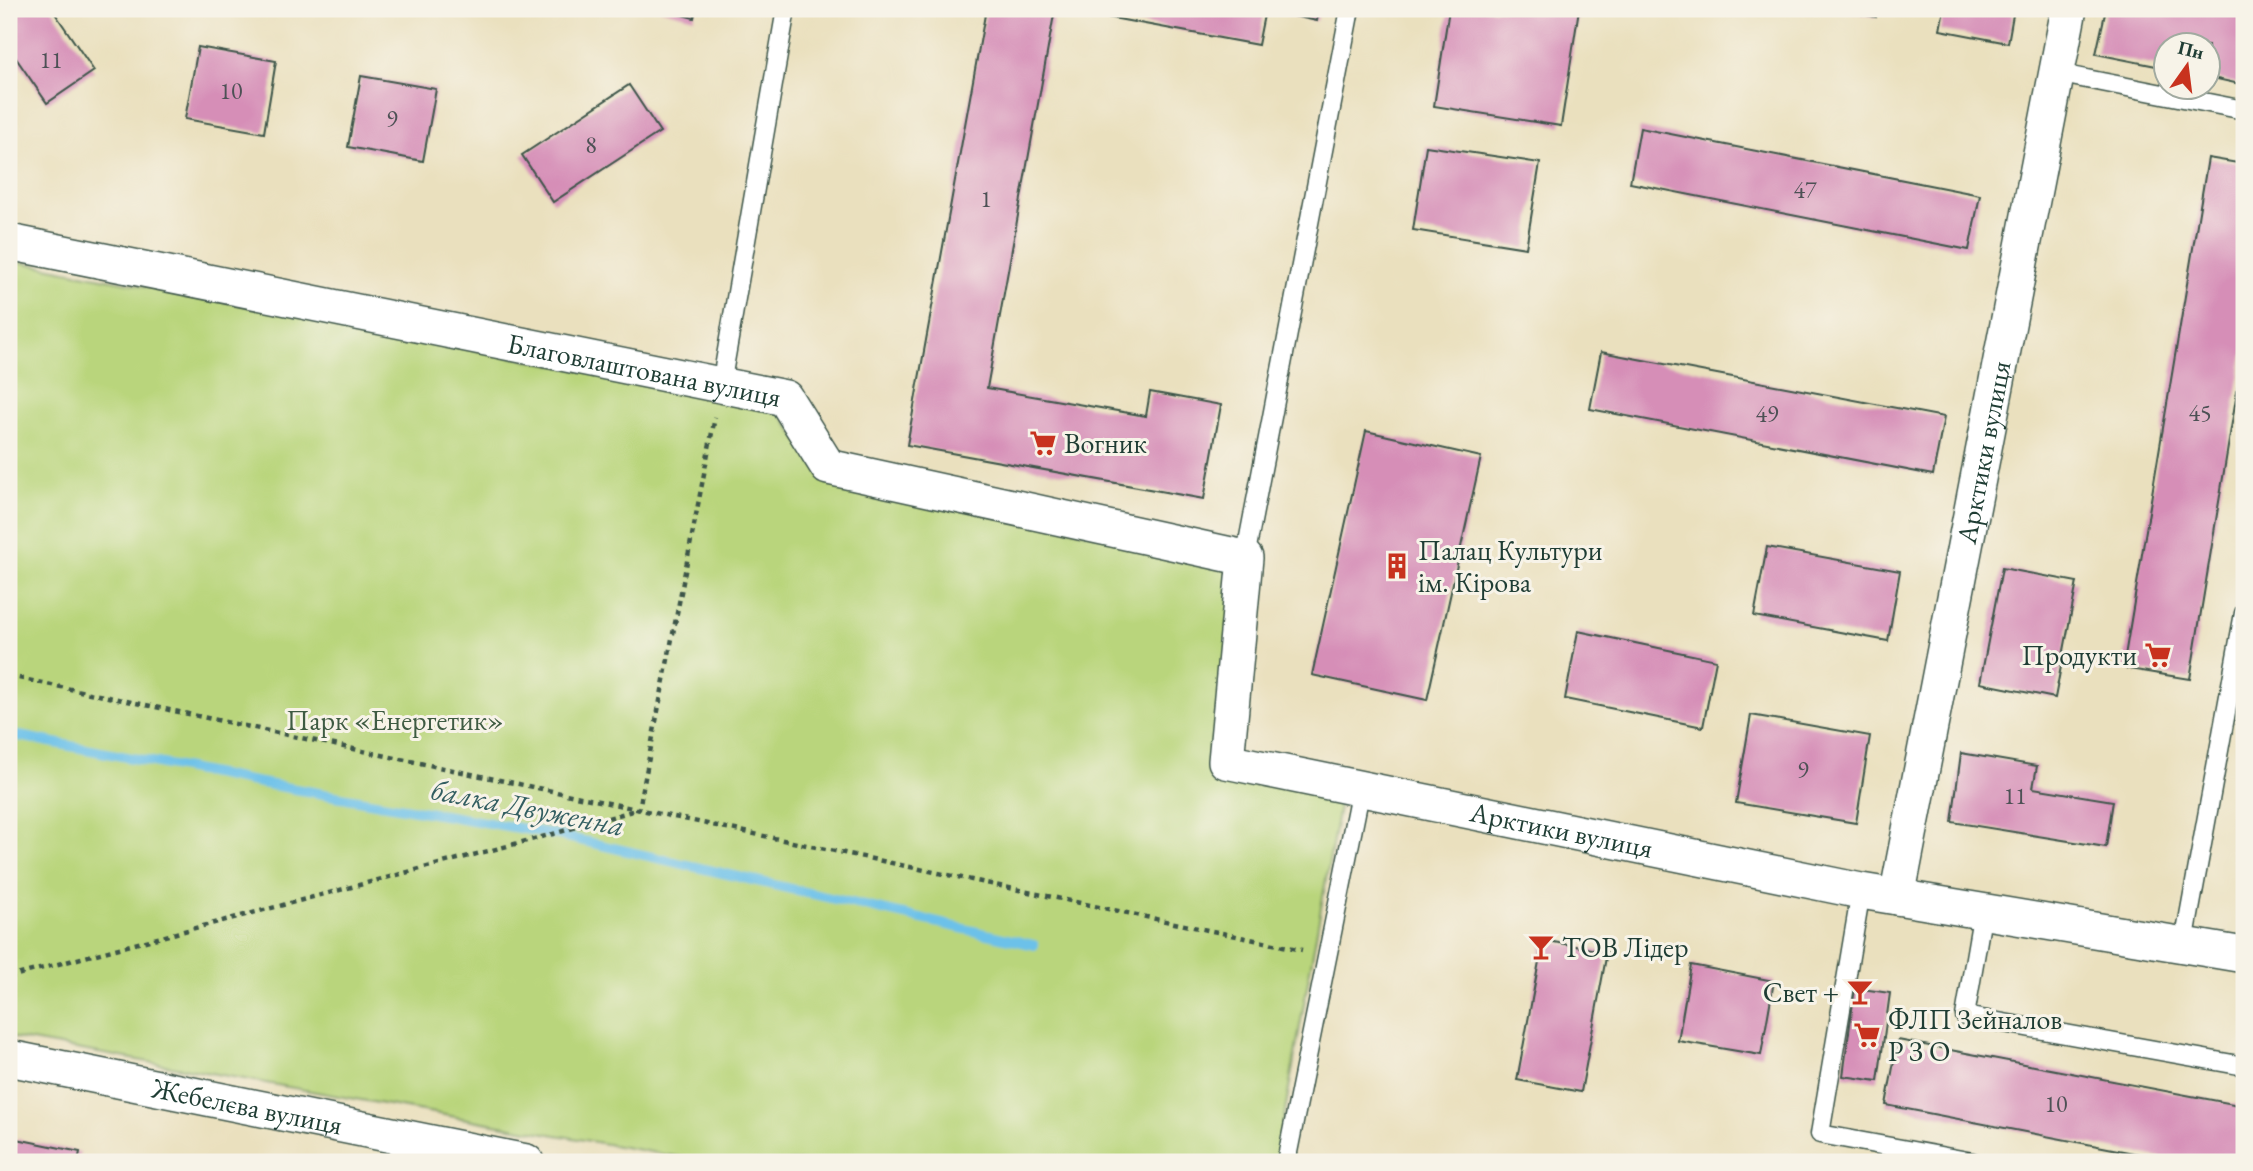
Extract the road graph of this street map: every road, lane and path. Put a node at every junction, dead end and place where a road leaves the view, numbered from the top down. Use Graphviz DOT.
graph roads {
  1 [pos="786,9"];
  2 [pos="1350,9"];
  3 [pos="2069,9"];
  4 [pos="2056,73"];
  5 [pos="2244,110"];
  6 [pos="9,242"];
  7 [pos="721,386"];
  8 [pos="1245,558"];
  9 [pos="2244,613"];
  10 [pos="9,676"];
  11 [pos="1361,788"];
  12 [pos="639,809"];
  13 [pos="1861,891"];
  14 [pos="1897,897"];
  15 [pos="1983,911"];
  16 [pos="2184,943"];
  17 [pos="1328,955"];
  18 [pos="2244,955"];
  19 [pos="9,976"];
  20 [pos="9,1058"];
  21 [pos="2244,1066"];
  22 [pos="526,1162"];
  23 [pos="1286,1162"];
  24 [pos="1973,1162"];
  1 -- 7 [label="lane"];
  2 -- 8 [label="lane"];
  3 -- 4 [label="street, Арктики вулиця"];
  4 -- 5 [label="lane"];
  4 -- 14 [label="street, Арктики вулиця"];
  6 -- 7 [label="street, Благовлаштована вулиця"];
  7 -- 8 [label="street, Благовлаштована вулиця"];
  7 -- 12 [label="path"];
  8 -- 11 [label="street, Арктики вулиця"];
  9 -- 16 [label="lane"];
  10 -- 12 [label="path"];
  11 -- 13 [label="street, Арктики вулиця"];
  11 -- 17 [label="lane"];
  12 -- 17 [label="path"];
  12 -- 19 [label="path"];
  13 -- 14 [label="street, Арктики вулиця"];
  13 -- 24 [label="lane"];
  14 -- 15 [label="street, Арктики вулиця"];
  15 -- 16 [label="street, Арктики вулиця"];
  15 -- 21 [label="lane"];
  16 -- 18 [label="street, Арктики вулиця"];
  17 -- 23 [label="lane"];
  20 -- 22 [label="street, Жебелєва вулиця"];
}
